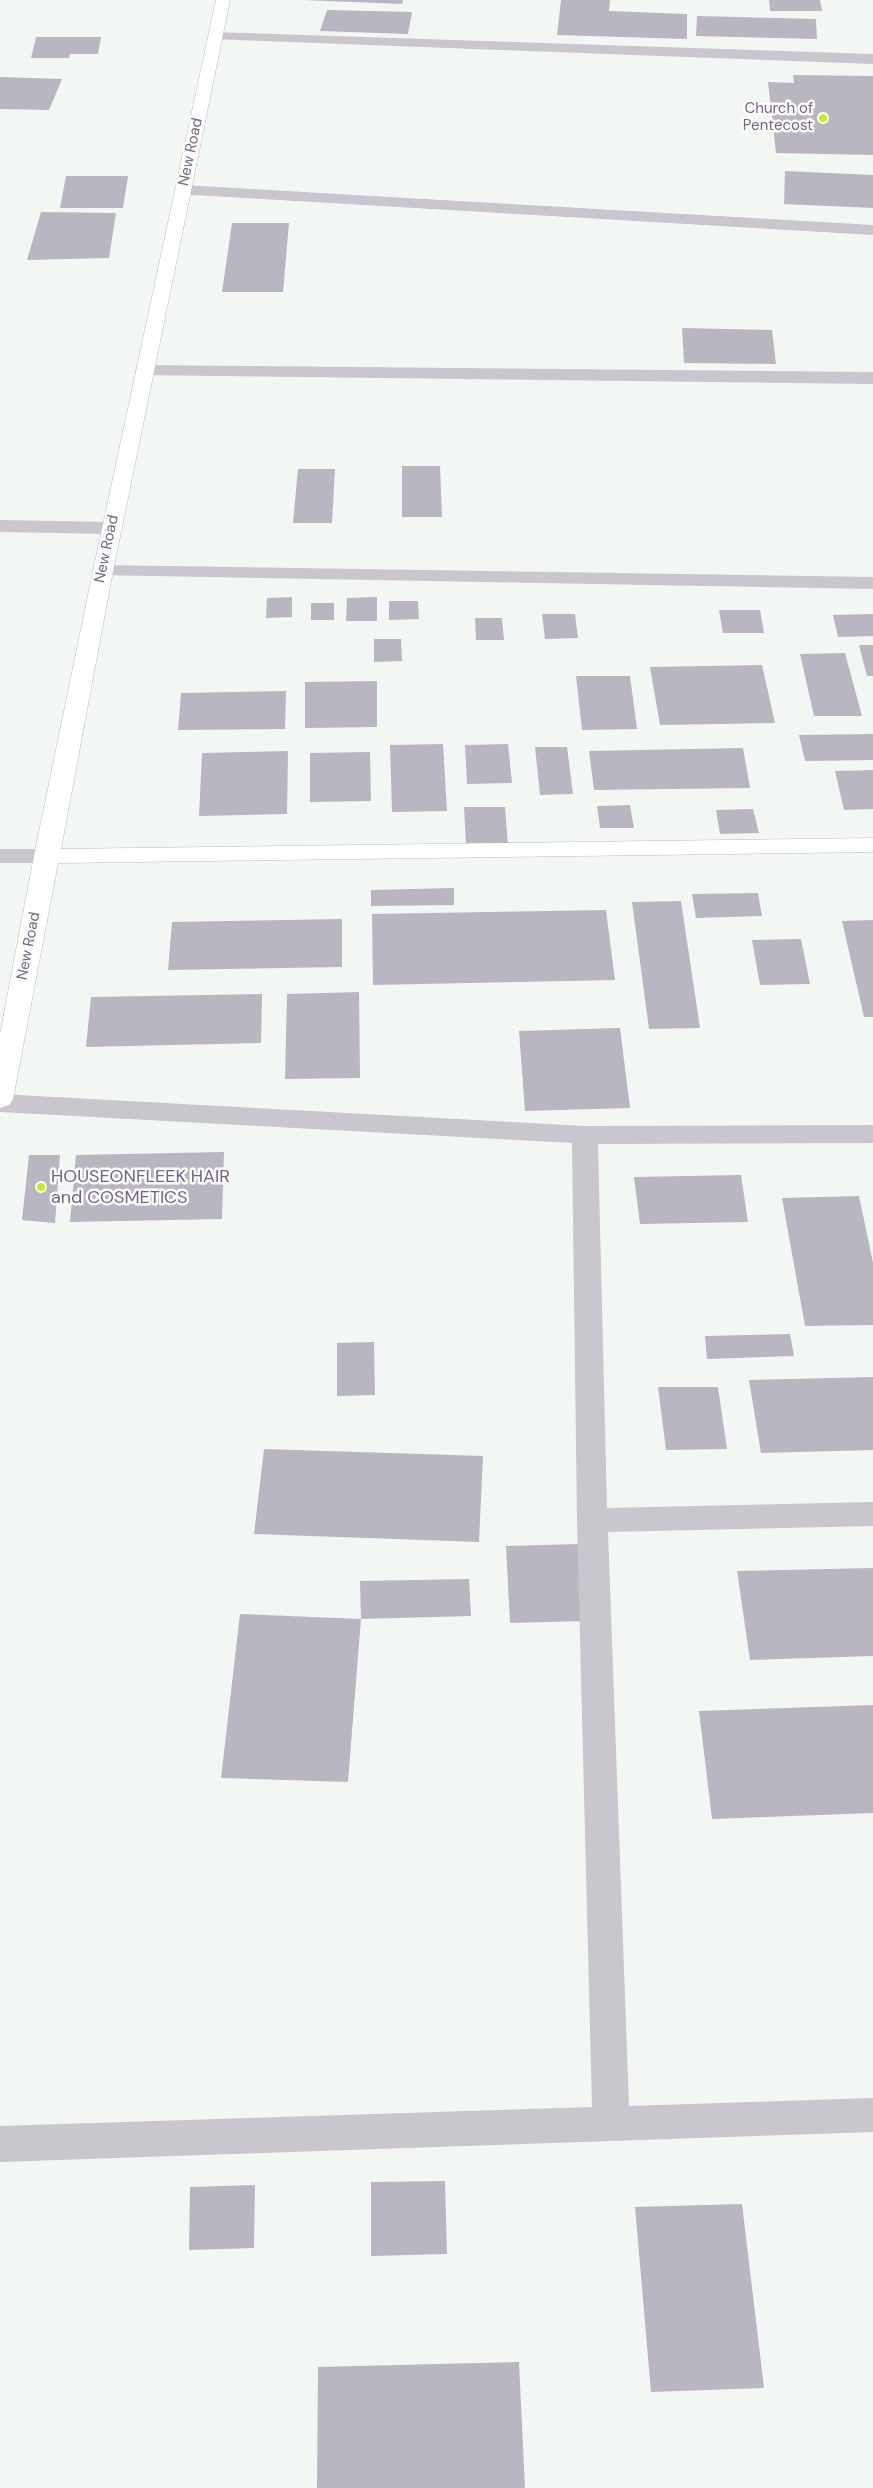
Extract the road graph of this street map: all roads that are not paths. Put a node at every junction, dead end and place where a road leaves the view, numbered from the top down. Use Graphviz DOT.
graph roads {
  1 [pos="223,0"];
  2 [pos="215,36"];
  3 [pos="873,59"];
  4 [pos="183,190"];
  5 [pos="873,230"];
  6 [pos="144,371"];
  7 [pos="873,378"];
  8 [pos="0,526"];
  9 [pos="112,528"];
  10 [pos="103,571"];
  11 [pos="873,583"];
  12 [pos="873,845"];
  13 [pos="0,856"];
  14 [pos="46,856"];
  15 [pos="0,1099"];
  16 [pos="0,1103"];
  17 [pos="873,1134"];
  18 [pos="585,1135"];
  19 [pos="873,1514"];
  20 [pos="592,1520"];
  21 [pos="873,2115"];
  22 [pos="611,2125"];
  23 [pos="0,2144"];
  1 -- 2 [label="street, New Road"];
  2 -- 3 [label="street"];
  2 -- 4 [label="street, New Road"];
  4 -- 5 [label="street"];
  4 -- 6 [label="street, New Road"];
  6 -- 7 [label="street"];
  6 -- 9 [label="street, New Road"];
  8 -- 9 [label="street"];
  9 -- 10 [label="street, New Road"];
  10 -- 11 [label="street"];
  10 -- 14 [label="street, New Road"];
  12 -- 14 [label="street"];
  13 -- 14 [label="street"];
  14 -- 15 [label="street, New Road"];
  16 -- 18 [label="street"];
  17 -- 18 [label="street"];
  18 -- 20 [label="street"];
  19 -- 20 [label="street"];
  20 -- 22 [label="street"];
  21 -- 22 [label="street"];
  22 -- 23 [label="street"];
}
